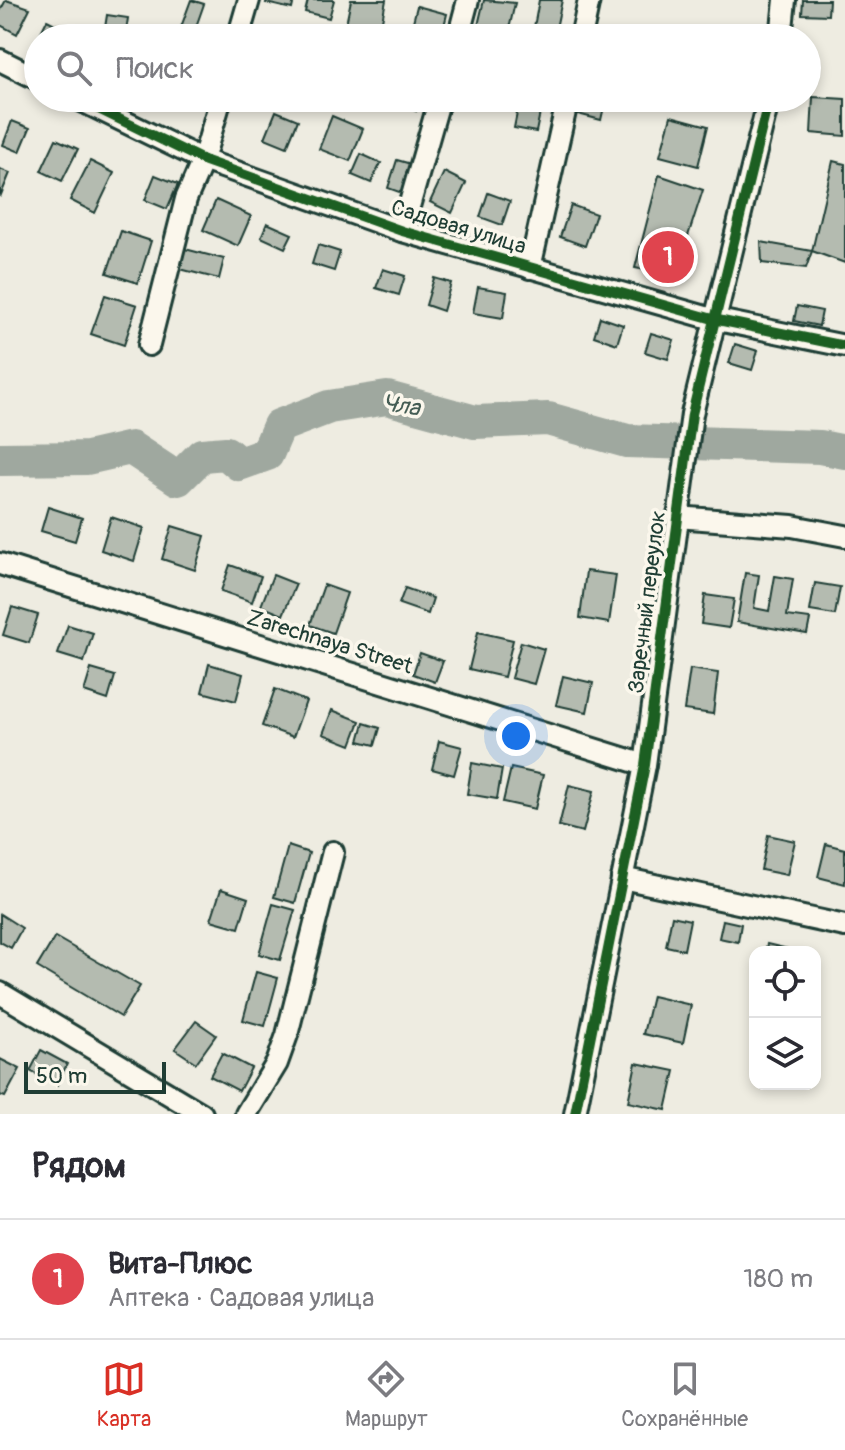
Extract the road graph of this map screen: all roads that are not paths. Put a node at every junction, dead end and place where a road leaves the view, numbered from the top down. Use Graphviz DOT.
graph roads {
  1 [pos="249,0"];
  2 [pos="468,0"];
  3 [pos="589,0"];
  4 [pos="785,0"];
  5 [pos="242,24"];
  6 [pos="462,24"];
  7 [pos="584,24"];
  8 [pos="782,24"];
  9 [pos="0,60"];
  10 [pos="24,72"];
  11 [pos="105,112"];
  12 [pos="217,112"];
  13 [pos="436,112"];
  14 [pos="565,112"];
  15 [pos="765,112"];
  16 [pos="203,160"];
  17 [pos="402,231"];
  18 [pos="530,268"];
  19 [pos="713,319"];
  20 [pos="149,345"];
  21 [pos="845,346"];
  22 [pos="677,517"];
  23 [pos="845,536"];
  24 [pos="0,564"];
  25 [pos="645,765"];
  26 [pos="333,852"];
  27 [pos="622,878"];
  28 [pos="845,926"];
  29 [pos="0,993"];
  30 [pos="199,1113"];
  31 [pos="246,1114"];
  32 [pos="575,1114"];
  1 -- 5 [label="street"];
  2 -- 6 [label="street"];
  3 -- 7 [label="street"];
  4 -- 8 [label="street"];
  9 -- 10 [label="street"];
  11 -- 16 [label="street, Садовая улица"];
  12 -- 16 [label="street"];
  13 -- 17 [label="street"];
  14 -- 18 [label="street"];
  15 -- 19 [label="street, Заречный переулок"];
  16 -- 17 [label="street, Садовая улица"];
  16 -- 20 [label="street"];
  17 -- 18 [label="street, Садовая улица"];
  18 -- 19 [label="street, Садовая улица"];
  19 -- 21 [label="street, Садовая улица"];
  19 -- 22 [label="street, Заречный переулок"];
  22 -- 23 [label="street"];
  22 -- 25 [label="street, Заречный переулок"];
  24 -- 25 [label="street, Zarechnaya Street"];
  25 -- 27 [label="street, Заречный переулок"];
  26 -- 31 [label="street"];
  27 -- 28 [label="street"];
  27 -- 32 [label="street, Заречный переулок"];
  29 -- 30 [label="street"];
}
